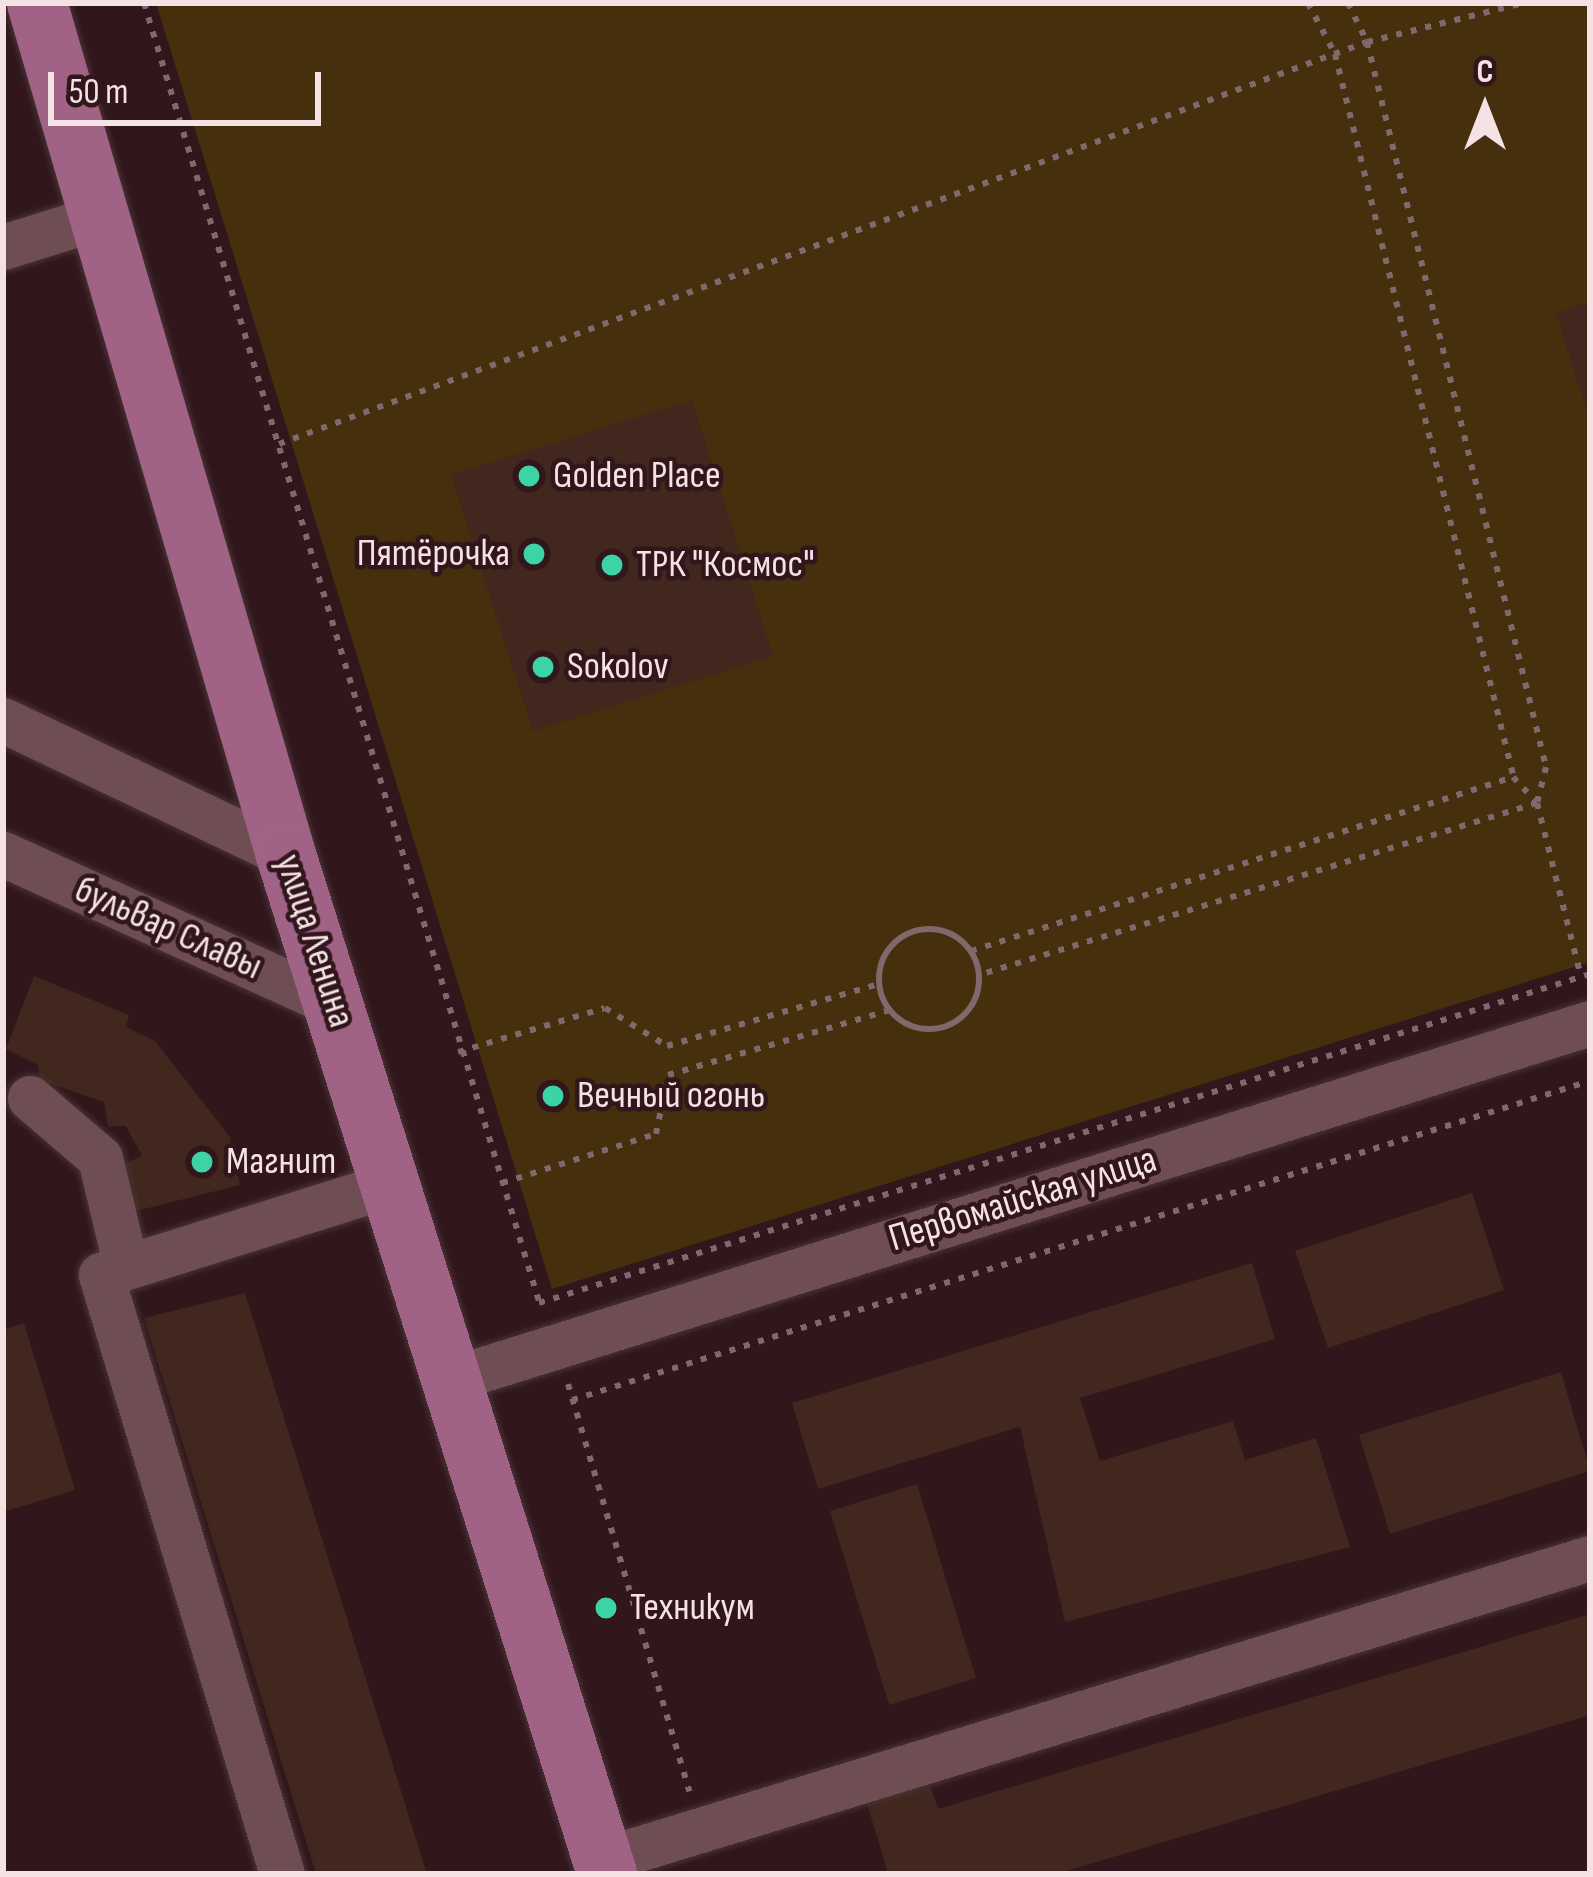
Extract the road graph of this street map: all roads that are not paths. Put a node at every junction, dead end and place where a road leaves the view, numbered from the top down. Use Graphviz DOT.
graph roads {
  1 [pos="37,3"];
  2 [pos="99,217"];
  3 [pos="3,247"];
  4 [pos="3,720"];
  5 [pos="3,854"];
  6 [pos="286,855"];
  7 [pos="334,1004"];
  8 [pos="1590,1023"];
  9 [pos="30,1098"];
  10 [pos="394,1183"];
  11 [pos="126,1267"];
  12 [pos="455,1378"];
  13 [pos="1590,1558"];
  14 [pos="605,1867"];
  15 [pos="282,1874"];
  1 -- 2 [label="main road, улица Ленина"];
  2 -- 3 [label="street"];
  2 -- 6 [label="main road, улица Ленина"];
  4 -- 6 [label="street"];
  5 -- 7 [label="street, бульвар Славы"];
  6 -- 7 [label="main road, улица Ленина"];
  7 -- 10 [label="main road, улица Ленина"];
  8 -- 12 [label="street, Первомайская улица"];
  9 -- 11 [label="street"];
  10 -- 11 [label="street"];
  10 -- 12 [label="main road, улица Ленина"];
  11 -- 15 [label="street"];
  12 -- 14 [label="main road, улица Ленина"];
  13 -- 14 [label="street"];
}
